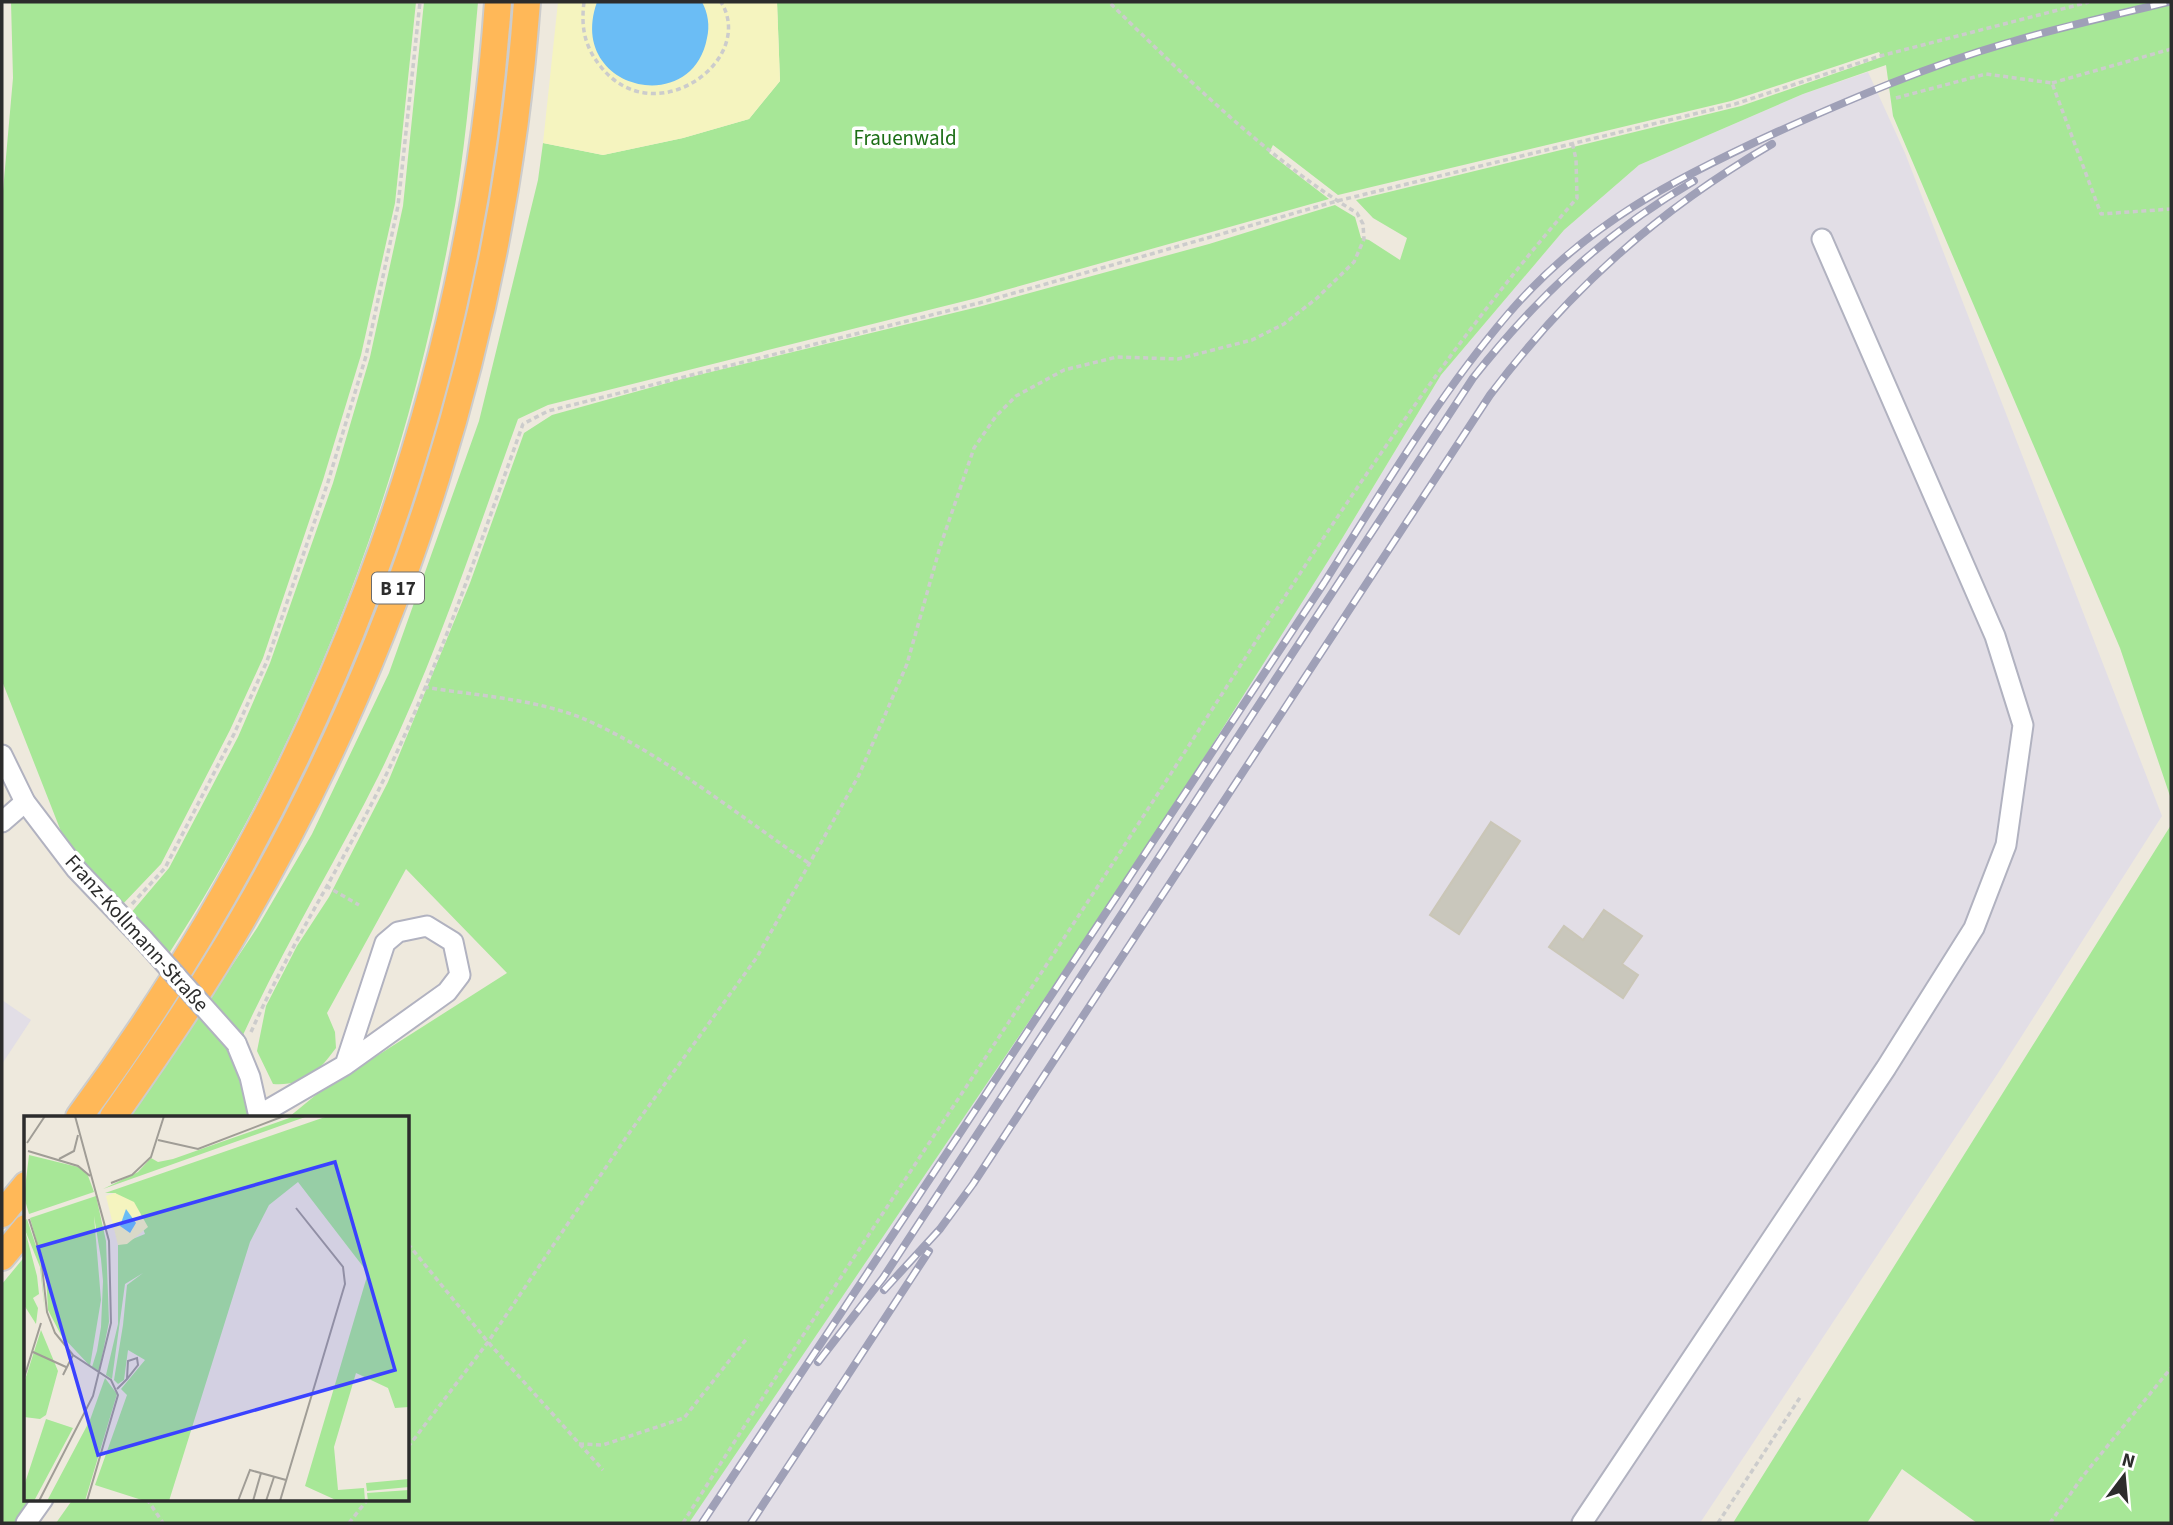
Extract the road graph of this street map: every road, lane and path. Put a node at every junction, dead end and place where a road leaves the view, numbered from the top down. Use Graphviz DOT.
graph roads {
  1 [pos="420,2"];
  2 [pos="498,2"];
  3 [pos="527,2"];
  4 [pos="584,2"];
  5 [pos="721,2"];
  6 [pos="1109,2"];
  7 [pos="2089,2"];
  8 [pos="2171,49"];
  9 [pos="2052,83"];
  10 [pos="1896,98"];
  11 [pos="1572,142"];
  12 [pos="1337,201"];
  13 [pos="2171,209"];
  14 [pos="1822,239"];
  15 [pos="424,687"];
  16 [pos="2,755"];
  17 [pos="24,802"];
  18 [pos="2,821"];
  19 [pos="810,864"];
  20 [pos="326,886"];
  21 [pos="359,905"];
  22 [pos="122,916"];
  23 [pos="239,1048"];
  24 [pos="345,1065"];
  25 [pos="80,1116"];
  26 [pos="114,1116"];
  27 [pos="259,1116"];
  28 [pos="24,1187"];
  29 [pos="2,1214"];
  30 [pos="24,1230"];
  31 [pos="410,1246"];
  32 [pos="2,1257"];
  33 [pos="748,1337"];
  34 [pos="488,1342"];
  35 [pos="2171,1368"];
  36 [pos="1801,1395"];
  37 [pos="410,1444"];
  38 [pos="579,1444"];
  39 [pos="603,1470"];
  40 [pos="42,1500"];
  41 [pos="148,1500"];
  42 [pos="367,1500"];
  43 [pos="26,1523"];
  44 [pos="163,1523"];
  45 [pos="349,1523"];
  46 [pos="683,1523"];
  47 [pos="1581,1523"];
  48 [pos="1718,1523"];
  49 [pos="2050,1523"];
  1 -- 22 [label="path"];
  2 -- 25 [label="highway, B 17"];
  3 -- 26 [label="highway, B 17"];
  4 -- 5 [label="path"];
  6 -- 12 [label="path"];
  7 -- 11 [label="path"];
  8 -- 9 [label="path"];
  9 -- 10 [label="path"];
  9 -- 13 [label="path"];
  11 -- 12 [label="path"];
  11 -- 46 [label="path"];
  12 -- 15 [label="path"];
  12 -- 19 [label="path"];
  14 -- 47 [label="street"];
  15 -- 19 [label="path"];
  15 -- 20 [label="path"];
  16 -- 17 [label="street, Franz-Kollmann-Straße"];
  17 -- 18 [label="street"];
  17 -- 22 [label="street, Franz-Kollmann-Straße"];
  19 -- 34 [label="path"];
  20 -- 21 [label="path"];
  20 -- 23 [label="path"];
  22 -- 23 [label="street, Franz-Kollmann-Straße, bridge"];
  23 -- 27 [label="street, Franz-Kollmann-Straße"];
  24 -- 24 [label="street"];
  24 -- 27 [label="street"];
  28 -- 29 [label="highway"];
  30 -- 32 [label="highway"];
  31 -- 34 [label="path"];
  33 -- 38 [label="path"];
  34 -- 37 [label="path"];
  34 -- 38 [label="path"];
  35 -- 49 [label="path"];
  36 -- 48 [label="path"];
  38 -- 39 [label="path"];
  40 -- 43 [label="street"];
  41 -- 44 [label="path"];
  42 -- 45 [label="path"];
}
